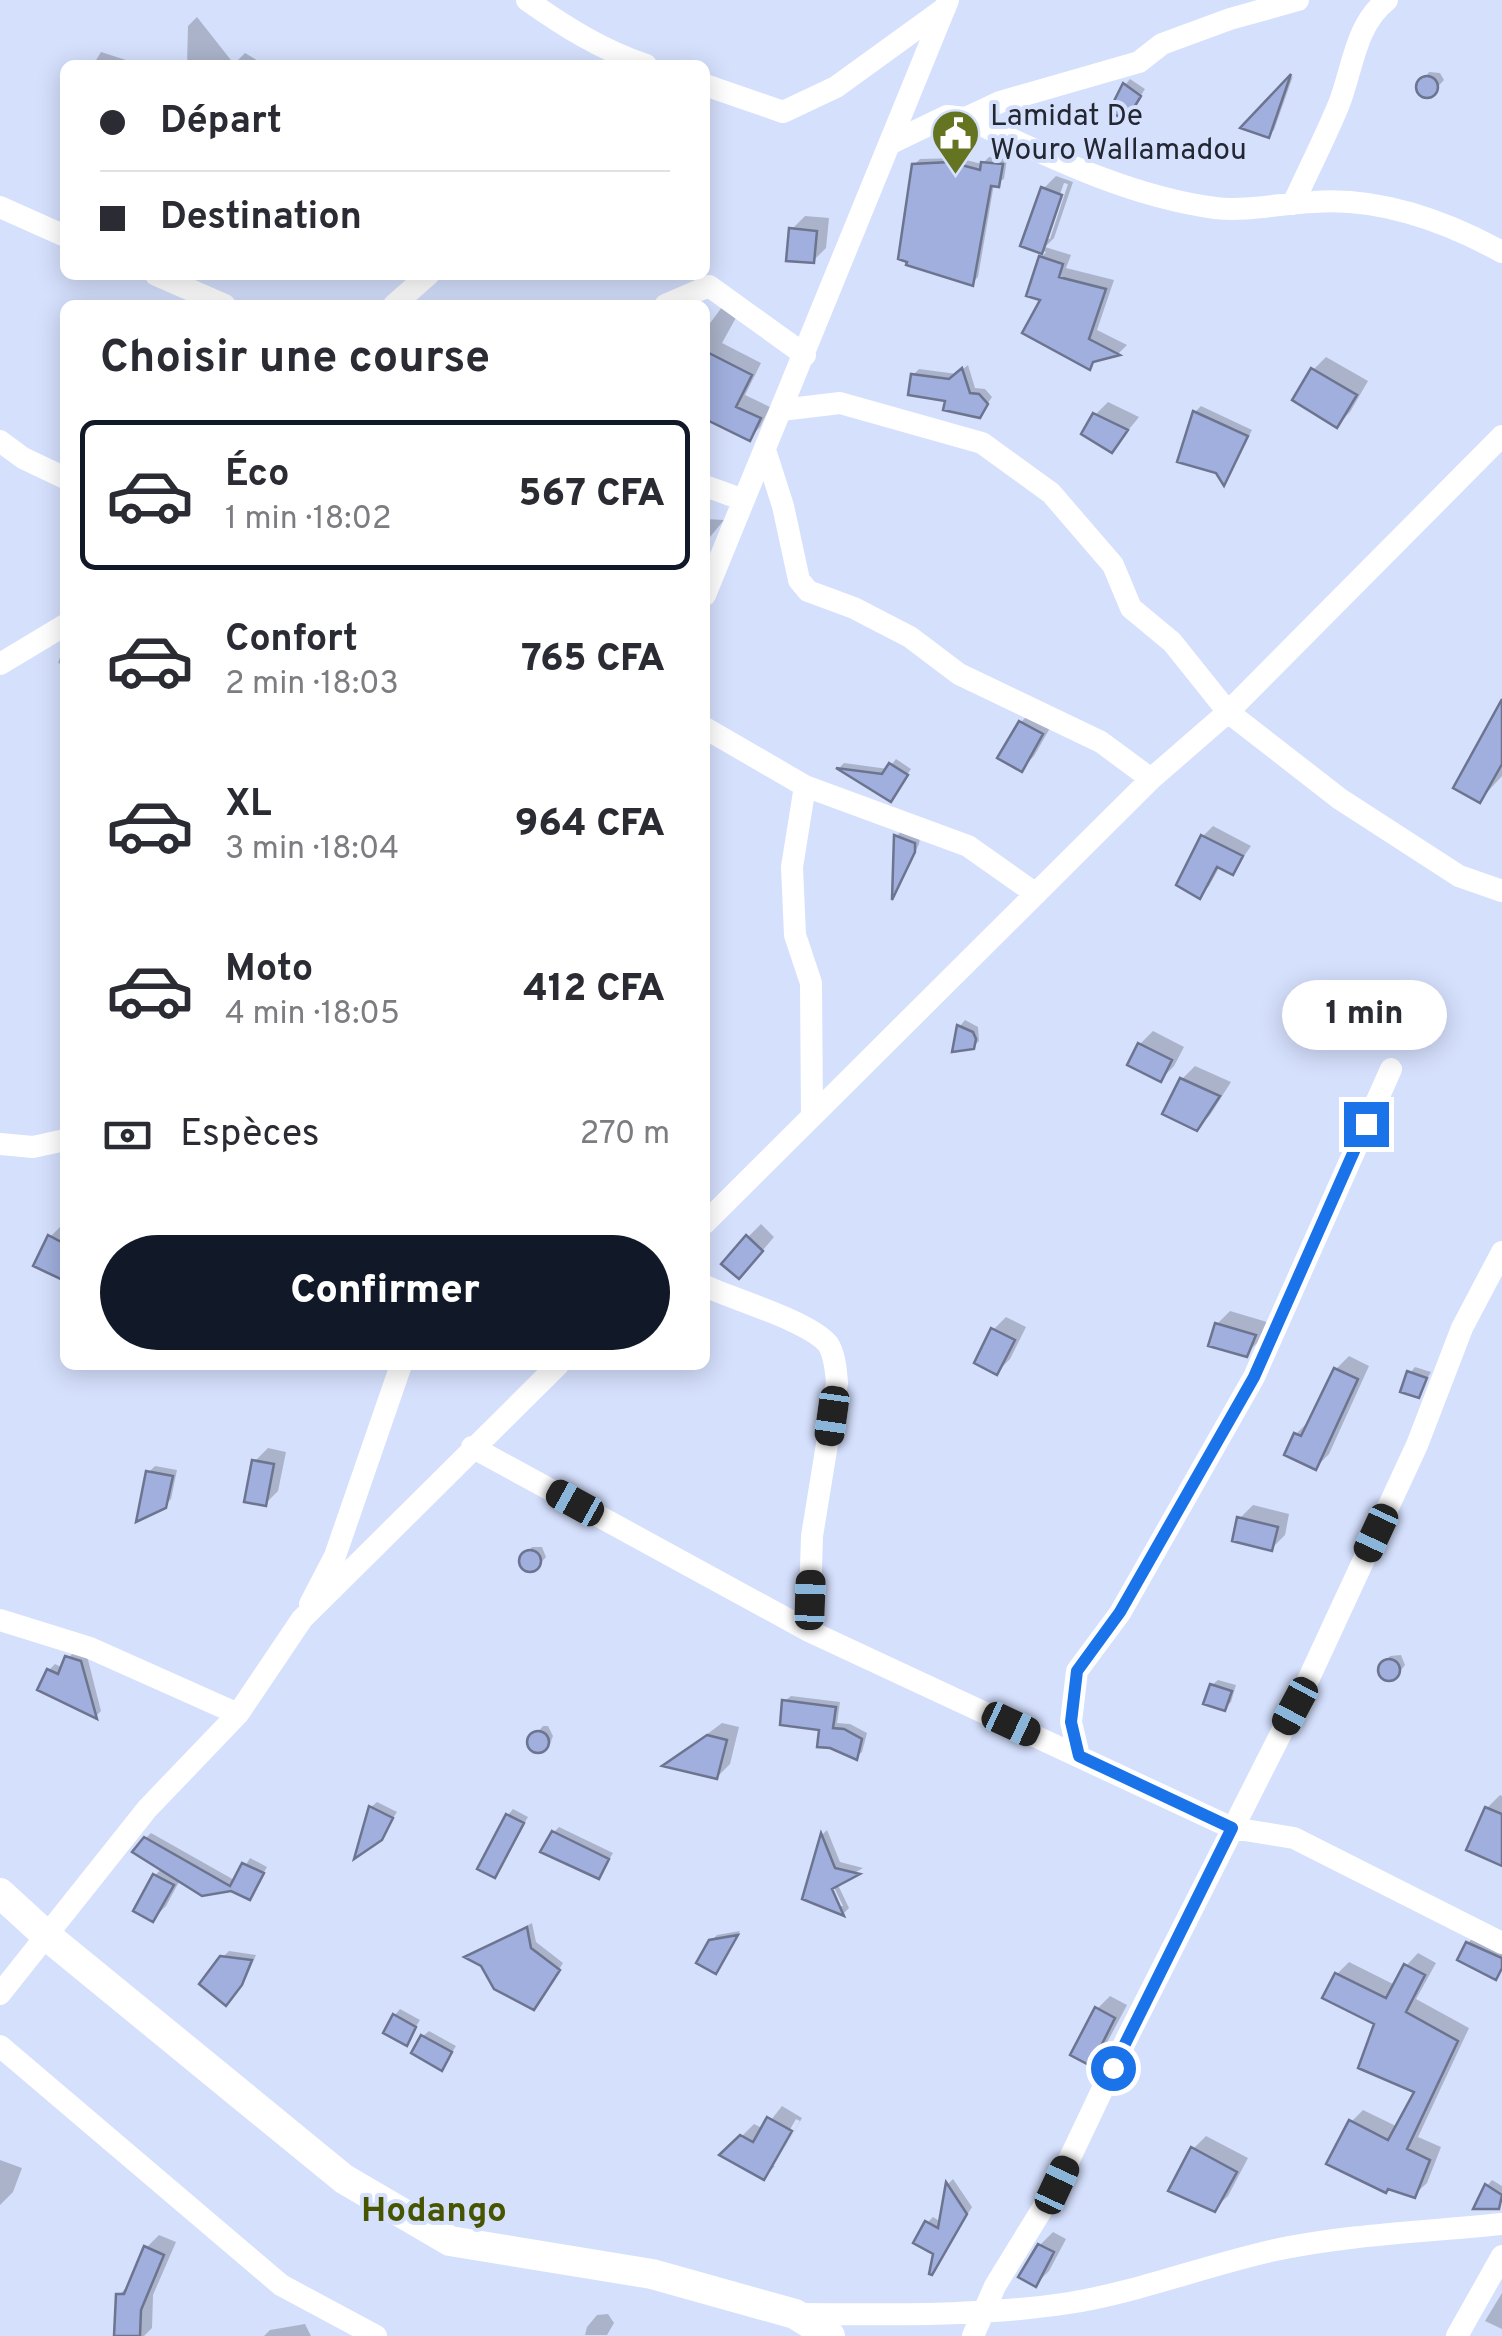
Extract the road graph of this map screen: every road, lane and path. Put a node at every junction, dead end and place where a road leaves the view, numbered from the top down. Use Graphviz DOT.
graph roads {
  1 [pos="527,0"];
  2 [pos="1298,0"];
  3 [pos="1388,0"];
  4 [pos="946,4"];
  5 [pos="610,59"];
  6 [pos="710,87"];
  7 [pos="966,118"];
  8 [pos="889,144"];
  9 [pos="1293,204"];
  10 [pos="0,207"];
  11 [pos="60,234"];
  12 [pos="1502,252"];
  13 [pos="168,280"];
  14 [pos="422,280"];
  15 [pos="214,300"];
  16 [pos="400,300"];
  17 [pos="677,300"];
  18 [pos="805,355"];
  19 [pos="782,410"];
  20 [pos="1502,436"];
  21 [pos="0,440"];
  22 [pos="765,450"];
  23 [pos="60,476"];
  24 [pos="710,488"];
  25 [pos="744,500"];
  26 [pos="710,583"];
  27 [pos="60,628"];
  28 [pos="0,664"];
  29 [pos="1228,712"];
  30 [pos="710,731"];
  31 [pos="1151,779"];
  32 [pos="805,786"];
  33 [pos="1502,891"];
  34 [pos="1036,894"];
  35 [pos="1391,1069"];
  36 [pos="812,1116"];
  37 [pos="60,1141"];
  38 [pos="0,1144"];
  39 [pos="710,1217"];
  40 [pos="1502,1252"];
  41 [pos="710,1288"];
  42 [pos="399,1370"];
  43 [pos="553,1370"];
  44 [pos="472,1447"];
  45 [pos="302,1619"];
  46 [pos="0,1620"];
  47 [pos="809,1631"];
  48 [pos="238,1714"];
  49 [pos="1079,1756"];
  50 [pos="1232,1828"];
  51 [pos="0,1892"];
  52 [pos="47,1936"];
  53 [pos="1502,1943"];
  54 [pos="0,1994"];
  55 [pos="0,2046"];
  56 [pos="1502,2224"];
  57 [pos="1502,2256"];
  58 [pos="795,2314"];
  59 [pos="976,2325"];
  60 [pos="376,2336"];
  61 [pos="830,2336"];
  62 [pos="1457,2336"];
  1 -- 5 [label="street"];
  2 -- 7 [label="street"];
  3 -- 9 [label="street"];
  4 -- 6 [label="street"];
  4 -- 8 [label="street"];
  7 -- 8 [label="street"];
  7 -- 9 [label="street"];
  8 -- 18 [label="street"];
  9 -- 12 [label="street"];
  10 -- 11 [label="street"];
  13 -- 15 [label="street"];
  14 -- 16 [label="street"];
  17 -- 18 [label="street"];
  18 -- 19 [label="street"];
  19 -- 22 [label="street"];
  19 -- 29 [label="street"];
  20 -- 29 [label="street"];
  21 -- 23 [label="street"];
  22 -- 25 [label="street"];
  22 -- 31 [label="street"];
  24 -- 25 [label="street"];
  25 -- 26 [label="street"];
  27 -- 28 [label="street"];
  29 -- 31 [label="street"];
  29 -- 33 [label="street"];
  30 -- 32 [label="street"];
  31 -- 34 [label="street"];
  32 -- 34 [label="street"];
  32 -- 36 [label="street"];
  34 -- 36 [label="street"];
  35 -- 49 [label="street"];
  36 -- 39 [label="street"];
  37 -- 38 [label="street"];
  40 -- 50 [label="street"];
  41 -- 47 [label="street"];
  42 -- 45 [label="street"];
  43 -- 44 [label="street"];
  44 -- 45 [label="street"];
  44 -- 47 [label="street"];
  45 -- 48 [label="street"];
  46 -- 48 [label="street"];
  47 -- 49 [label="street"];
  48 -- 52 [label="street"];
  49 -- 50 [label="street"];
  50 -- 53 [label="street"];
  50 -- 59 [label="street"];
  51 -- 52 [label="main road"];
  52 -- 54 [label="street"];
  52 -- 58 [label="main road"];
  55 -- 60 [label="street"];
  56 -- 59 [label="street"];
  57 -- 62 [label="street"];
  58 -- 59 [label="street"];
  58 -- 61 [label="main road"];
}
